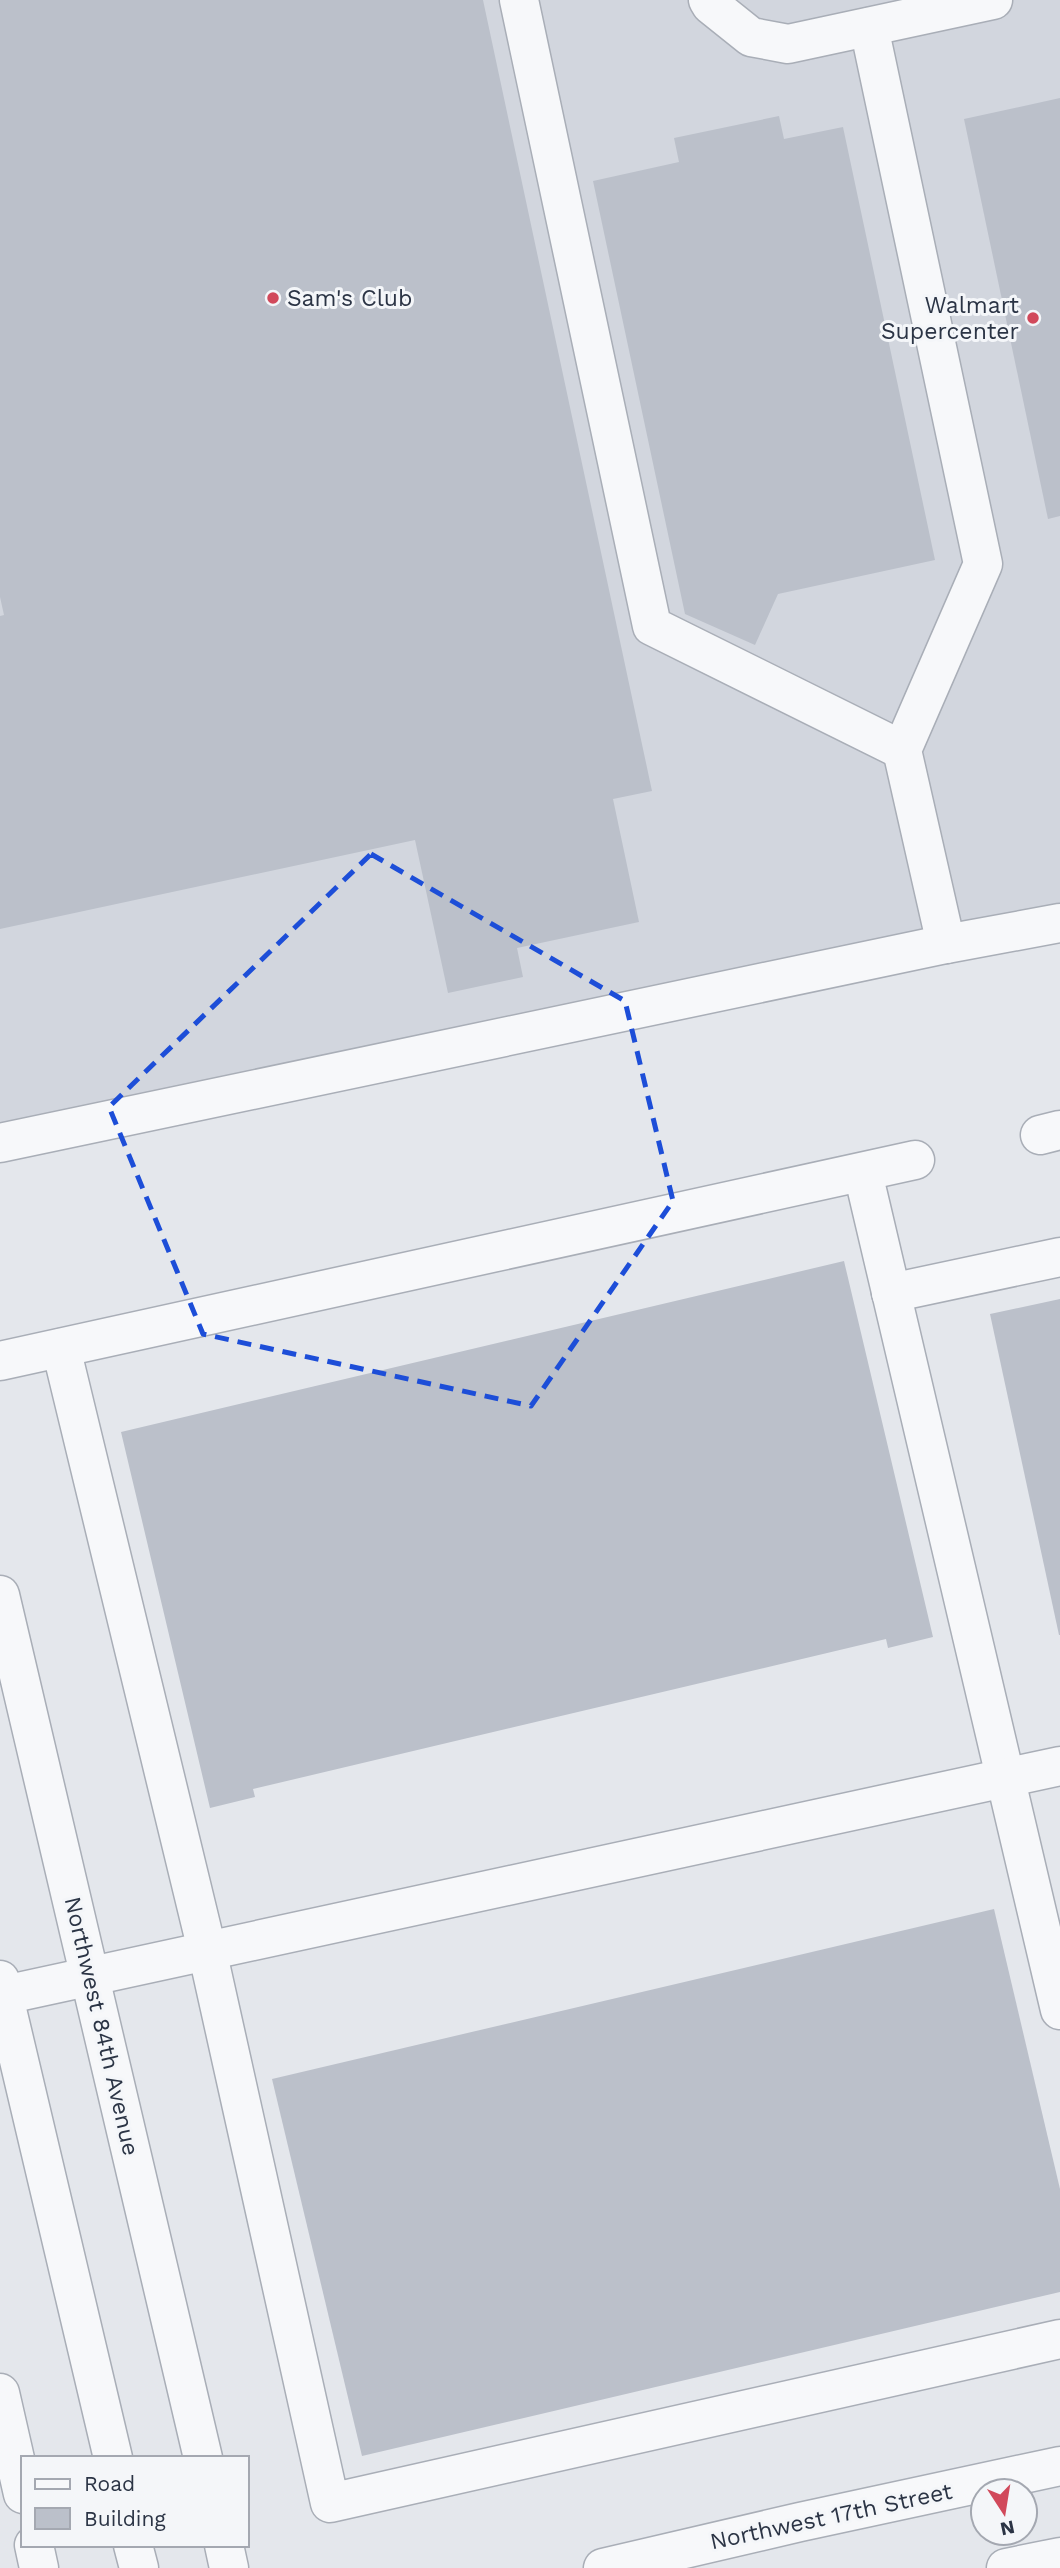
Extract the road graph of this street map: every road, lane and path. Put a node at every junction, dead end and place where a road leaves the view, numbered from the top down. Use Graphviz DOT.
graph roads {
  1 [pos="519,0"];
  2 [pos="708,0"];
  3 [pos="993,0"];
  4 [pos="869,27"];
  5 [pos="902,750"];
  6 [pos="1060,923"];
  7 [pos="946,944"];
  8 [pos="0,1143"];
  9 [pos="915,1160"];
  10 [pos="863,1173"];
  11 [pos="1060,1257"];
  12 [pos="891,1293"];
  13 [pos="61,1348"];
  14 [pos="0,1361"];
  15 [pos="0,1595"];
  16 [pos="1060,1766"];
  17 [pos="1005,1778"];
  18 [pos="207,1950"];
  19 [pos="90,1976"];
  20 [pos="2,1987"];
  21 [pos="1060,2010"];
  22 [pos="1060,2339"];
  23 [pos="0,2392"];
  24 [pos="113,2456"];
  25 [pos="203,2456"];
  26 [pos="1060,2466"];
  27 [pos="21,2485"];
  28 [pos="34,2547"];
  29 [pos="134,2547"];
  30 [pos="224,2547"];
  31 [pos="1060,2557"];
  32 [pos="39,2568"];
  33 [pos="139,2568"];
  34 [pos="229,2568"];
  35 [pos="603,2568"];
  36 [pos="1006,2568"];
  1 -- 5 [label="street"];
  2 -- 4 [label="street"];
  3 -- 4 [label="street"];
  4 -- 5 [label="street"];
  5 -- 7 [label="street"];
  6 -- 7 [label="street"];
  7 -- 8 [label="street"];
  9 -- 10 [label="street"];
  10 -- 12 [label="street"];
  10 -- 13 [label="street"];
  11 -- 12 [label="street"];
  12 -- 17 [label="street"];
  13 -- 14 [label="street"];
  13 -- 18 [label="street"];
  15 -- 19 [label="street, Northwest 84th Avenue"];
  16 -- 17 [label="street"];
  17 -- 18 [label="street"];
  17 -- 21 [label="street"];
  18 -- 19 [label="street"];
  18 -- 22 [label="street"];
  19 -- 20 [label="street"];
  19 -- 25 [label="street, Northwest 84th Avenue"];
  20 -- 24 [label="street"];
  23 -- 27 [label="street"];
  26 -- 35 [label="street, Northwest 17th Street"];
  28 -- 32 [label="street"];
  29 -- 33 [label="street"];
  30 -- 34 [label="street"];
  31 -- 36 [label="street"];
}
